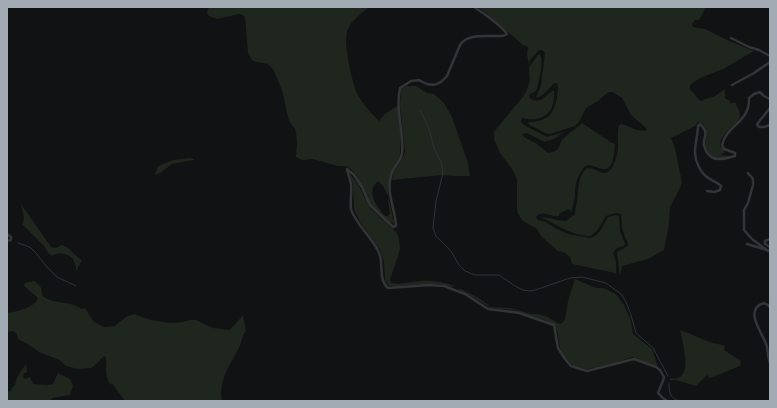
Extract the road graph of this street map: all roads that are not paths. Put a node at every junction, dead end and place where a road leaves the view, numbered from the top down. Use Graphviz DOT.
graph roads {
  1 [pos="474,7"];
  2 [pos="731,38"];
  3 [pos="770,56"];
  4 [pos="770,62"];
  5 [pos="732,85"];
  6 [pos="770,99"];
  7 [pos="770,108"];
  8 [pos="770,125"];
  9 [pos="748,173"];
  10 [pos="707,191"];
  11 [pos="7,234"];
  12 [pos="770,239"];
  13 [pos="7,241"];
  14 [pos="747,244"];
  15 [pos="770,247"];
  16 [pos="769,251"];
  17 [pos="770,307"];
  18 [pos="770,363"];
  19 [pos="667,401"];
  1 -- 19 [label="street"];
  2 -- 3 [label="street"];
  4 -- 5 [label="street"];
  6 -- 10 [label="street"];
  7 -- 8 [label="street"];
  9 -- 16 [label="street"];
  11 -- 13 [label="street"];
  12 -- 15 [label="street"];
  14 -- 16 [label="street"];
  17 -- 18 [label="street"];
}
